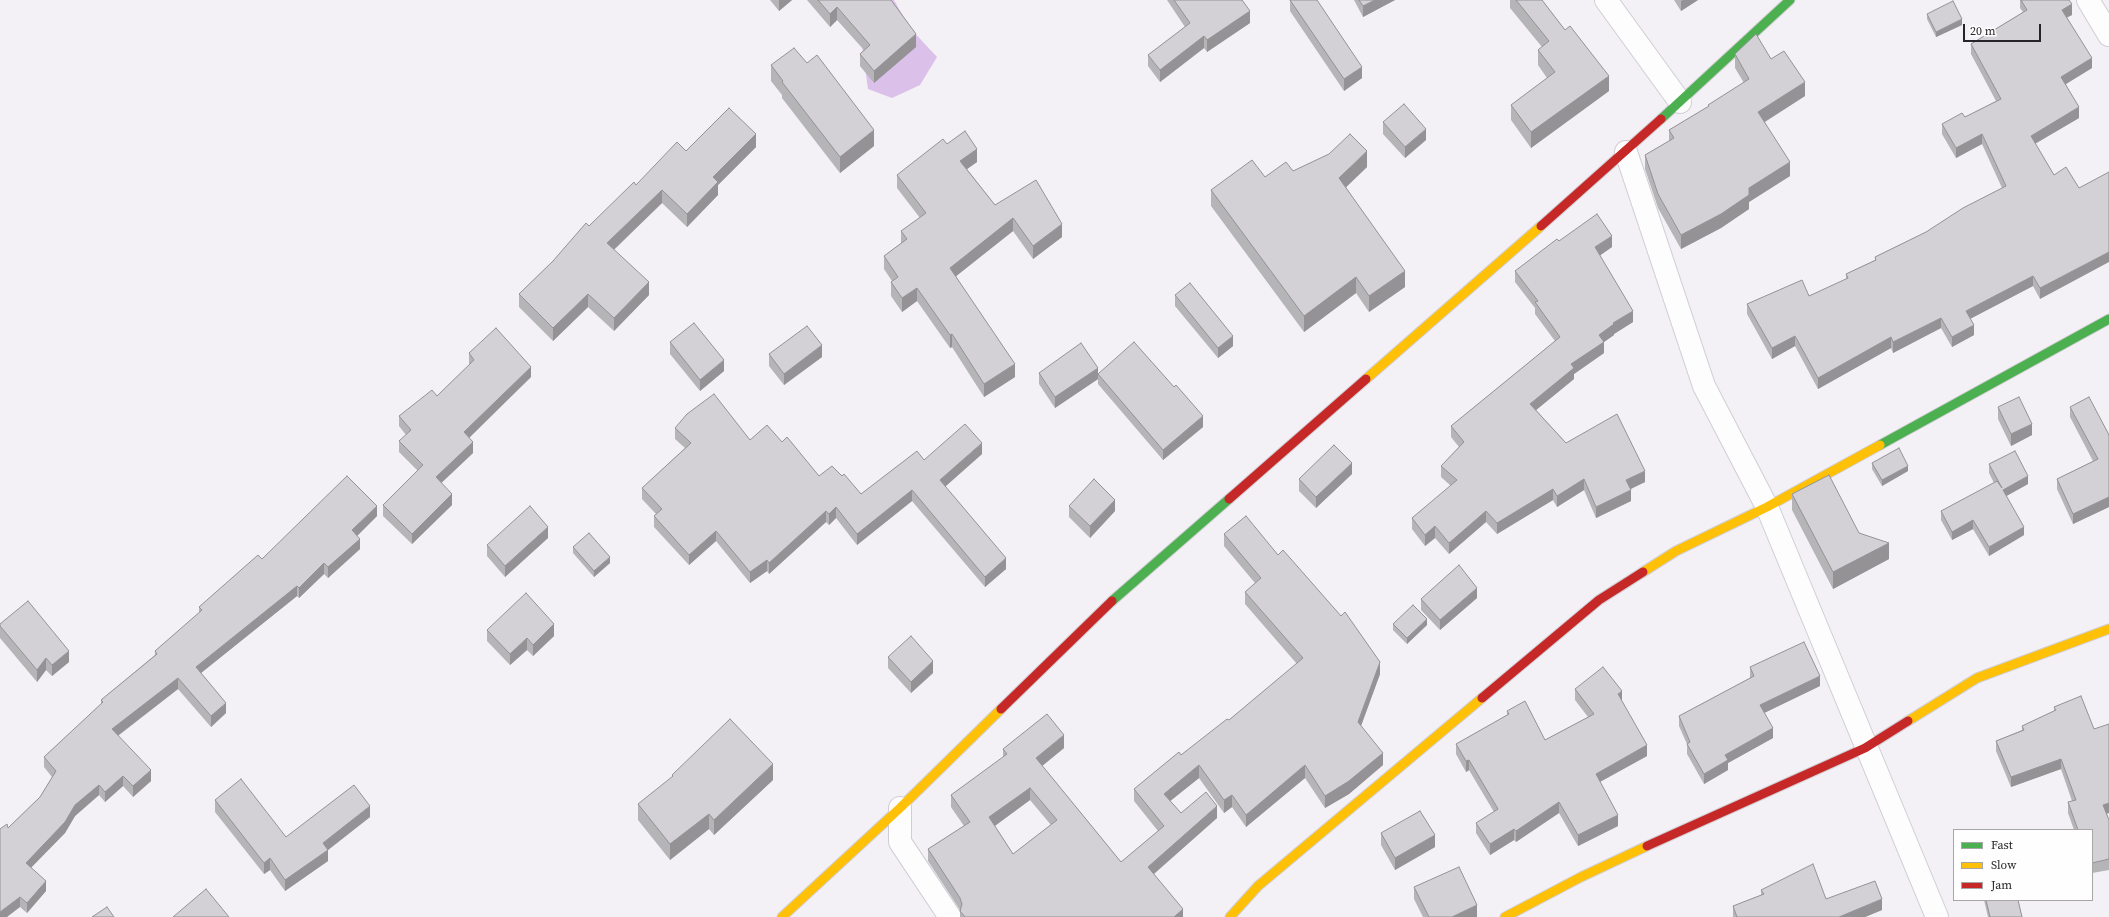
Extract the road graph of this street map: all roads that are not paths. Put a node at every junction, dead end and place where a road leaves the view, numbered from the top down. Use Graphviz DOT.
graph roads {
  1 [pos="1606,0"];
  2 [pos="1790,0"];
  3 [pos="2088,0"];
  4 [pos="2109,35"];
  5 [pos="1680,102"];
  6 [pos="1626,152"];
  7 [pos="2109,319"];
  8 [pos="1767,507"];
  9 [pos="2109,629"];
  10 [pos="1865,748"];
  11 [pos="900,808"];
  12 [pos="782,917"];
  13 [pos="950,917"];
  14 [pos="1230,917"];
  15 [pos="1505,917"];
  16 [pos="1937,917"];
  1 -- 5 [label="street"];
  2 -- 5 [label="street"];
  3 -- 4 [label="street"];
  5 -- 6 [label="street"];
  6 -- 8 [label="street"];
  6 -- 11 [label="street"];
  7 -- 8 [label="street"];
  8 -- 10 [label="street"];
  8 -- 14 [label="street"];
  9 -- 10 [label="street"];
  10 -- 15 [label="street"];
  10 -- 16 [label="street"];
  11 -- 12 [label="street"];
  11 -- 13 [label="street"];
}
